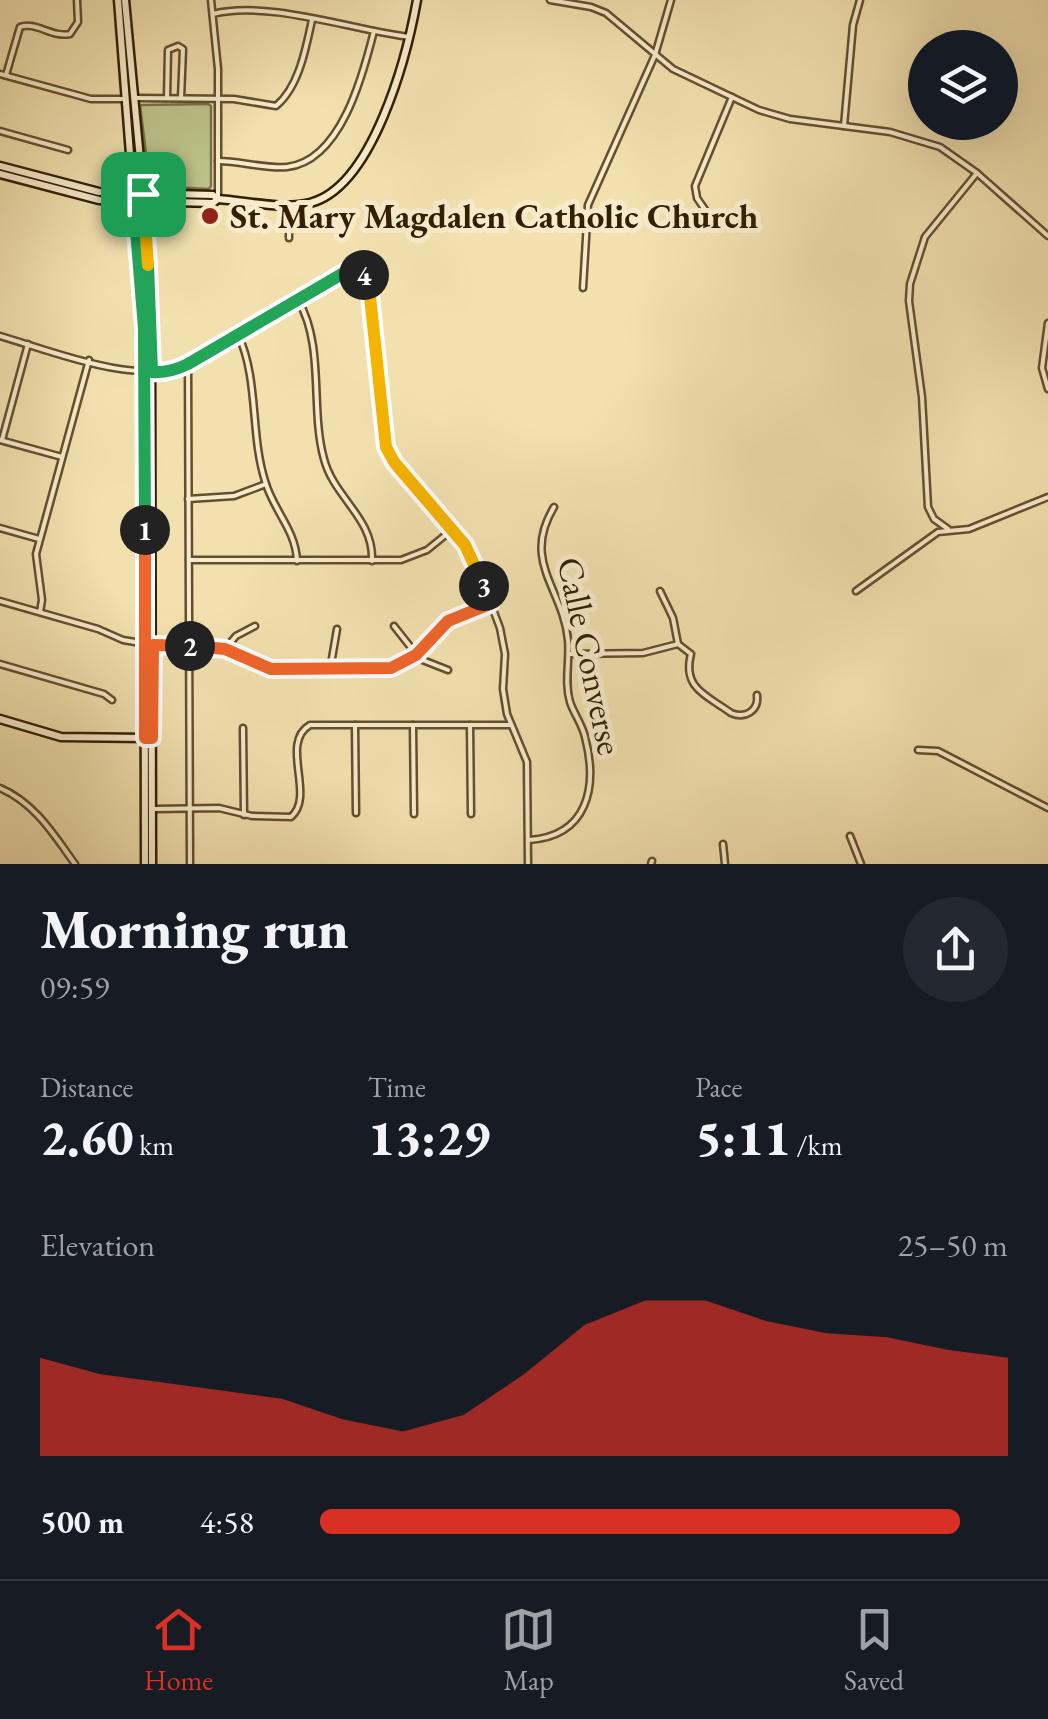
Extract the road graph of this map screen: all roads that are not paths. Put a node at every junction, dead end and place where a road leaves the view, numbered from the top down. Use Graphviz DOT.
graph roads {
  1 [pos="78,0"];
  2 [pos="121,0"];
  3 [pos="210,0"];
  4 [pos="417,0"];
  5 [pos="550,0"];
  6 [pos="671,0"];
  7 [pos="860,0"];
  8 [pos="213,14"];
  9 [pos="312,20"];
  10 [pos="374,31"];
  11 [pos="410,37"];
  12 [pos="655,55"];
  13 [pos="3,74"];
  14 [pos="732,97"];
  15 [pos="167,98"];
  16 [pos="180,98"];
  17 [pos="218,98"];
  18 [pos="128,99"];
  19 [pos="844,126"];
  20 [pos="0,131"];
  21 [pos="68,150"];
  22 [pos="218,160"];
  23 [pos="0,170"];
  24 [pos="978,173"];
  25 [pos="133,198"];
  26 [pos="143,198"];
  27 [pos="218,199"];
  28 [pos="289,205"];
  29 [pos="710,217"];
  30 [pos="1048,236"];
  31 [pos="289,238"];
  32 [pos="583,288"];
  33 [pos="298,300"];
  34 [pos="1048,323"];
  35 [pos="238,334"];
  36 [pos="0,336"];
  37 [pos="28,344"];
  38 [pos="89,360"];
  39 [pos="188,364"];
  40 [pos="148,371"];
  41 [pos="1048,390"];
  42 [pos="1,440"];
  43 [pos="62,457"];
  44 [pos="266,484"];
  45 [pos="1048,497"];
  46 [pos="188,499"];
  47 [pos="554,508"];
  48 [pos="0,528"];
  49 [pos="948,529"];
  50 [pos="452,530"];
  51 [pos="39,539"];
  52 [pos="189,560"];
  53 [pos="297,561"];
  54 [pos="372,561"];
  55 [pos="660,591"];
  56 [pos="856,592"];
  57 [pos="0,601"];
  58 [pos="490,604"];
  59 [pos="40,612"];
  60 [pos="255,626"];
  61 [pos="394,626"];
  62 [pos="336,629"];
  63 [pos="149,644"];
  64 [pos="678,644"];
  65 [pos="188,646"];
  66 [pos="225,649"];
  67 [pos="568,654"];
  68 [pos="416,655"];
  69 [pos="0,664"];
  70 [pos="330,670"];
  71 [pos="448,670"];
  72 [pos="757,695"];
  73 [pos="112,700"];
  74 [pos="0,719"];
  75 [pos="355,725"];
  76 [pos="413,725"];
  77 [pos="470,725"];
  78 [pos="510,725"];
  79 [pos="243,728"];
  80 [pos="149,738"];
  81 [pos="918,750"];
  82 [pos="0,788"];
  83 [pos="148,808"];
  84 [pos="1048,808"];
  85 [pos="189,809"];
  86 [pos="356,813"];
  87 [pos="244,814"];
  88 [pos="414,814"];
  89 [pos="471,814"];
  90 [pos="850,836"];
  91 [pos="527,840"];
  92 [pos="722,844"];
  93 [pos="76,864"];
  94 [pos="148,864"];
  95 [pos="190,864"];
  96 [pos="528,864"];
  97 [pos="726,864"];
  98 [pos="860,864"];
  1 -- 13 [label="street"];
  2 -- 18 [label="main road"];
  3 -- 8 [label="street"];
  4 -- 11 [label="main road"];
  5 -- 12 [label="street"];
  6 -- 12 [label="street"];
  7 -- 19 [label="street"];
  8 -- 9 [label="street"];
  8 -- 17 [label="street"];
  9 -- 10 [label="street"];
  9 -- 17 [label="street"];
  10 -- 11 [label="street"];
  10 -- 22 [label="street"];
  11 -- 28 [label="main road"];
  12 -- 14 [label="street"];
  12 -- 32 [label="street"];
  13 -- 18 [label="street"];
  14 -- 19 [label="street"];
  14 -- 29 [label="street"];
  15 -- 16 [label="street"];
  15 -- 16 [label="street"];
  15 -- 18 [label="street"];
  16 -- 17 [label="street"];
  17 -- 22 [label="street"];
  18 -- 25 [label="main road"];
  18 -- 26 [label="main road"];
  19 -- 24 [label="street"];
  20 -- 21 [label="street"];
  22 -- 27 [label="street"];
  23 -- 25 [label="main road"];
  24 -- 30 [label="street"];
  24 -- 49 [label="street"];
  25 -- 26 [label="main road"];
  25 -- 40 [label="main road"];
  26 -- 27 [label="main road"];
  26 -- 40 [label="main road"];
  27 -- 28 [label="main road"];
  28 -- 31 [label="street"];
  33 -- 35 [label="street"];
  33 -- 50 [label="street"];
  33 -- 54 [label="street"];
  34 -- 41 [label="street"];
  35 -- 39 [label="street"];
  35 -- 44 [label="street"];
  36 -- 37 [label="street"];
  37 -- 38 [label="street"];
  37 -- 42 [label="street"];
  38 -- 40 [label="street"];
  38 -- 43 [label="street"];
  39 -- 40 [label="street"];
  39 -- 46 [label="street"];
  40 -- 63 [label="main road"];
  42 -- 43 [label="street"];
  43 -- 51 [label="street"];
  44 -- 46 [label="street"];
  44 -- 53 [label="street"];
  45 -- 49 [label="street"];
  46 -- 52 [label="street"];
  47 -- 67 [label="street, Calle Converse"];
  48 -- 51 [label="street"];
  49 -- 56 [label="street"];
  50 -- 54 [label="street"];
  50 -- 58 [label="street"];
  51 -- 59 [label="street"];
  52 -- 53 [label="street"];
  52 -- 65 [label="street"];
  53 -- 54 [label="street"];
  55 -- 64 [label="street"];
  57 -- 59 [label="street"];
  58 -- 68 [label="street"];
  58 -- 78 [label="street"];
  59 -- 63 [label="street"];
  60 -- 66 [label="street"];
  61 -- 68 [label="street"];
  62 -- 70 [label="street"];
  63 -- 65 [label="street"];
  63 -- 80 [label="main road"];
  64 -- 67 [label="street"];
  64 -- 72 [label="street"];
  65 -- 66 [label="street"];
  65 -- 85 [label="street"];
  66 -- 70 [label="street"];
  67 -- 91 [label="street, Calle Converse"];
  68 -- 70 [label="street"];
  68 -- 71 [label="street"];
  69 -- 73 [label="street"];
  74 -- 80 [label="main road"];
  75 -- 76 [label="street"];
  75 -- 86 [label="street"];
  75 -- 87 [label="street"];
  76 -- 77 [label="street"];
  76 -- 88 [label="street"];
  77 -- 78 [label="street"];
  77 -- 89 [label="street"];
  78 -- 91 [label="street"];
  79 -- 87 [label="street"];
  80 -- 83 [label="main road"];
  81 -- 84 [label="street"];
  82 -- 93 [label="street"];
  83 -- 85 [label="street"];
  83 -- 94 [label="main road"];
  85 -- 87 [label="street"];
  85 -- 95 [label="street"];
  90 -- 98 [label="street"];
  91 -- 96 [label="street"];
  92 -- 97 [label="street"];
}
